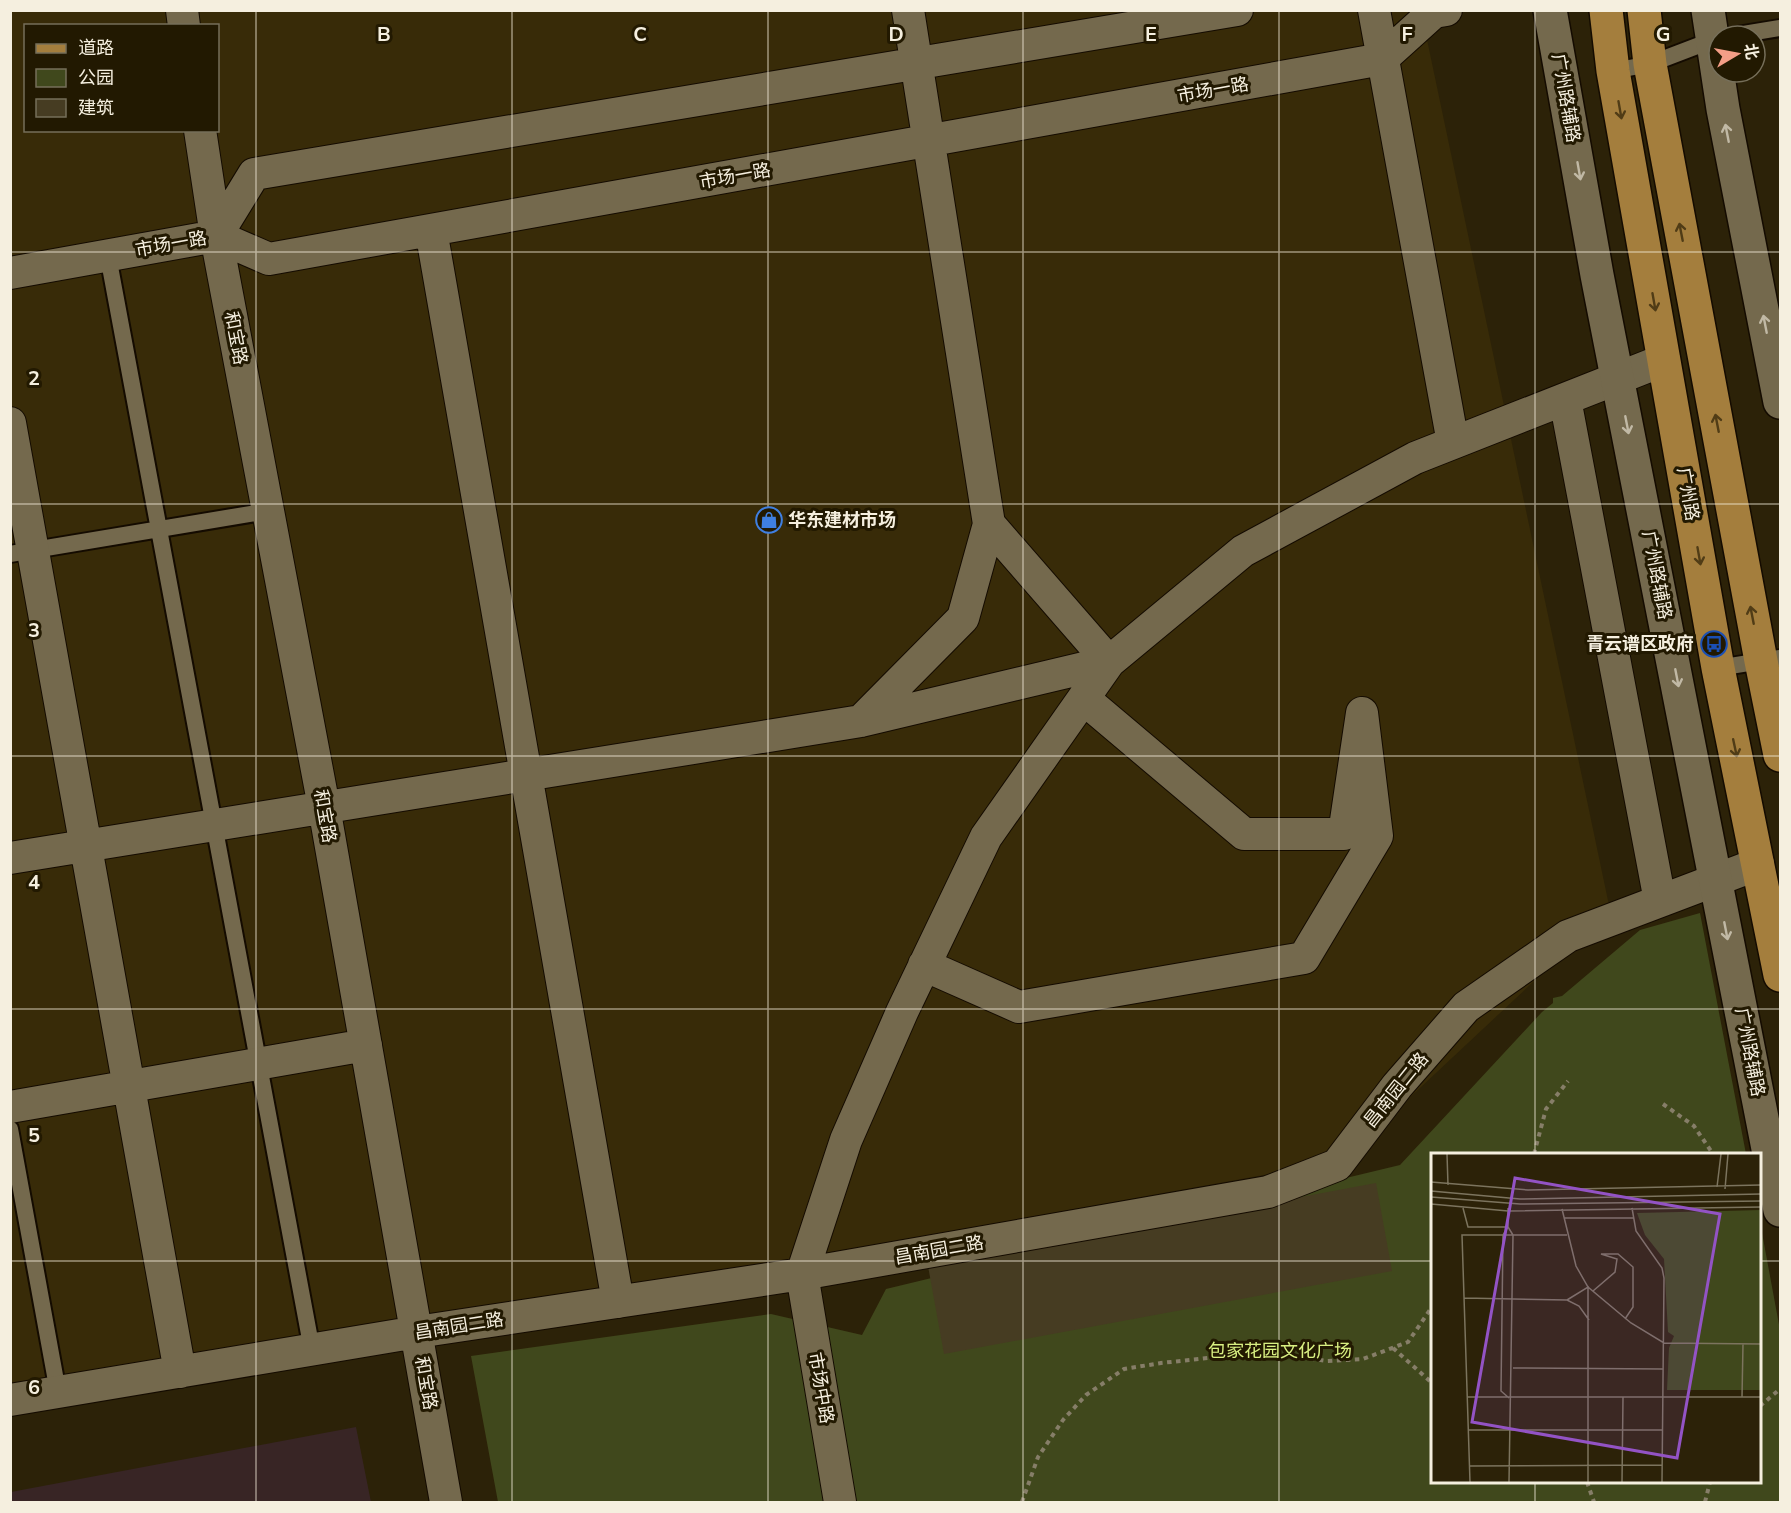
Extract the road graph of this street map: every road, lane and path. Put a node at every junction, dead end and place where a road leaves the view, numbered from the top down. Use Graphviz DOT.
graph roads {
  1 [pos="908,10"];
  2 [pos="1237,10"];
  3 [pos="1374,10"];
  4 [pos="1550,10"];
  5 [pos="1606,10"];
  6 [pos="1644,10"];
  7 [pos="1435,11"];
  8 [pos="1707,36"];
  9 [pos="1382,59"];
  10 [pos="917,64"];
  11 [pos="1650,64"];
  12 [pos="1613,71"];
  13 [pos="1721,84"];
  14 [pos="200,132"];
  15 [pos="929,141"];
  16 [pos="431,230"];
  17 [pos="216,237"];
  18 [pos="108,256"];
  19 [pos="10,273"];
  20 [pos="1664,360"];
  21 [pos="1618,378"];
  22 [pos="1565,399"];
  23 [pos="1780,402"];
  24 [pos="10,423"];
  25 [pos="1453,443"];
  26 [pos="268,511"];
  27 [pos="989,524"];
  28 [pos="159,529"];
  29 [pos="22,552"];
  30 [pos="1771,660"];
  31 [pos="1109,662"];
  32 [pos="1718,668"];
  33 [pos="1084,699"];
  34 [pos="861,721"];
  35 [pos="1780,755"];
  36 [pos="526,775"];
  37 [pos="324,807"];
  38 [pos="214,825"];
  39 [pos="86,846"];
  40 [pos="10,858"];
  41 [pos="1758,864"];
  42 [pos="1716,879"];
  43 [pos="1660,901"];
  44 [pos="924,965"];
  45 [pos="1780,975"];
  46 [pos="366,1045"];
  47 [pos="258,1064"];
  48 [pos="1568,1081"];
  49 [pos="129,1086"];
  50 [pos="1663,1104"];
  51 [pos="10,1107"];
  52 [pos="10,1129"];
  53 [pos="1535,1153"];
  54 [pos="1712,1153"];
  55 [pos="1780,1210"];
  56 [pos="802,1274"];
  57 [pos="618,1302"];
  58 [pos="1431,1308"];
  59 [pos="417,1332"];
  60 [pos="1392,1348"];
  61 [pos="312,1350"];
  62 [pos="180,1372"];
  63 [pos="1431,1383"];
  64 [pos="1780,1389"];
  65 [pos="58,1392"];
  66 [pos="10,1400"];
  67 [pos="1761,1405"];
  68 [pos="1587,1483"];
  69 [pos="1710,1483"];
  70 [pos="446,1503"];
  71 [pos="840,1503"];
  72 [pos="1022,1503"];
  73 [pos="1594,1503"];
  74 [pos="1705,1503"];
  1 -- 10 [label="street"];
  2 -- 10 [label="street"];
  3 -- 9 [label="street"];
  4 -- 21 [label="main road, 广州路辅路, one-way"];
  5 -- 12 [label="main road, 广州路"];
  6 -- 11 [label="main road"];
  7 -- 9 [label="street"];
  8 -- 11 [label="lane"];
  9 -- 15 [label="street, 市场一路"];
  9 -- 25 [label="street"];
  10 -- 15 [label="street"];
  10 -- 17 [label="street"];
  11 -- 12 [label="lane"];
  30 -- 11 [label="main road, one-way"];
  12 -- 20 [label="main road, 广州路, one-way"];
  23 -- 13 [label="main road, one-way"];
  14 -- 17 [label="street, 和宝路"];
  15 -- 16 [label="street, 市场一路"];
  15 -- 27 [label="street"];
  16 -- 17 [label="street, 市场一路"];
  16 -- 36 [label="street"];
  17 -- 18 [label="street, 市场一路"];
  17 -- 26 [label="street, 和宝路"];
  18 -- 19 [label="street, 市场一路"];
  18 -- 28 [label="lane"];
  20 -- 21 [label="street"];
  20 -- 32 [label="main road, 广州路, one-way"];
  21 -- 22 [label="street"];
  21 -- 42 [label="main road, 广州路辅路, one-way"];
  22 -- 25 [label="street"];
  22 -- 43 [label="street"];
  24 -- 29 [label="street"];
  25 -- 31 [label="street"];
  26 -- 28 [label="lane"];
  26 -- 37 [label="street, 和宝路"];
  27 -- 31 [label="street"];
  27 -- 34 [label="street"];
  28 -- 29 [label="lane"];
  28 -- 38 [label="lane"];
  29 -- 39 [label="street"];
  30 -- 32 [label="lane"];
  30 -- 35 [label="main road"];
  31 -- 33 [label="street"];
  31 -- 34 [label="street"];
  32 -- 41 [label="main road, 广州路, one-way"];
  33 -- 44 [label="street"];
  33 -- 44 [label="street"];
  34 -- 36 [label="street"];
  36 -- 37 [label="street"];
  36 -- 57 [label="street"];
  37 -- 38 [label="street"];
  37 -- 46 [label="street, 和宝路"];
  38 -- 39 [label="street"];
  38 -- 47 [label="lane"];
  39 -- 40 [label="street"];
  39 -- 49 [label="street"];
  41 -- 42 [label="street, 昌南园二路"];
  41 -- 45 [label="main road, 广州路"];
  42 -- 43 [label="street, 昌南园二路"];
  42 -- 55 [label="main road, 广州路辅路, one-way"];
  43 -- 56 [label="street, 昌南园二路"];
  44 -- 56 [label="street"];
  46 -- 47 [label="street"];
  46 -- 59 [label="street, 和宝路"];
  47 -- 49 [label="street"];
  47 -- 61 [label="lane"];
  48 -- 53 [label="path"];
  49 -- 51 [label="street"];
  49 -- 62 [label="street"];
  50 -- 54 [label="path"];
  52 -- 65 [label="lane"];
  56 -- 57 [label="street, 昌南园二路"];
  56 -- 71 [label="street, 市场中路"];
  57 -- 59 [label="street, 昌南园二路"];
  58 -- 60 [label="path"];
  59 -- 61 [label="street, 昌南园二路"];
  59 -- 70 [label="street, 和宝路"];
  60 -- 63 [label="path"];
  60 -- 72 [label="path"];
  61 -- 62 [label="street, 昌南园二路"];
  62 -- 65 [label="street, 昌南园二路"];
  64 -- 67 [label="path"];
  65 -- 66 [label="street, 昌南园二路"];
  68 -- 73 [label="path"];
  69 -- 74 [label="path"];
}
